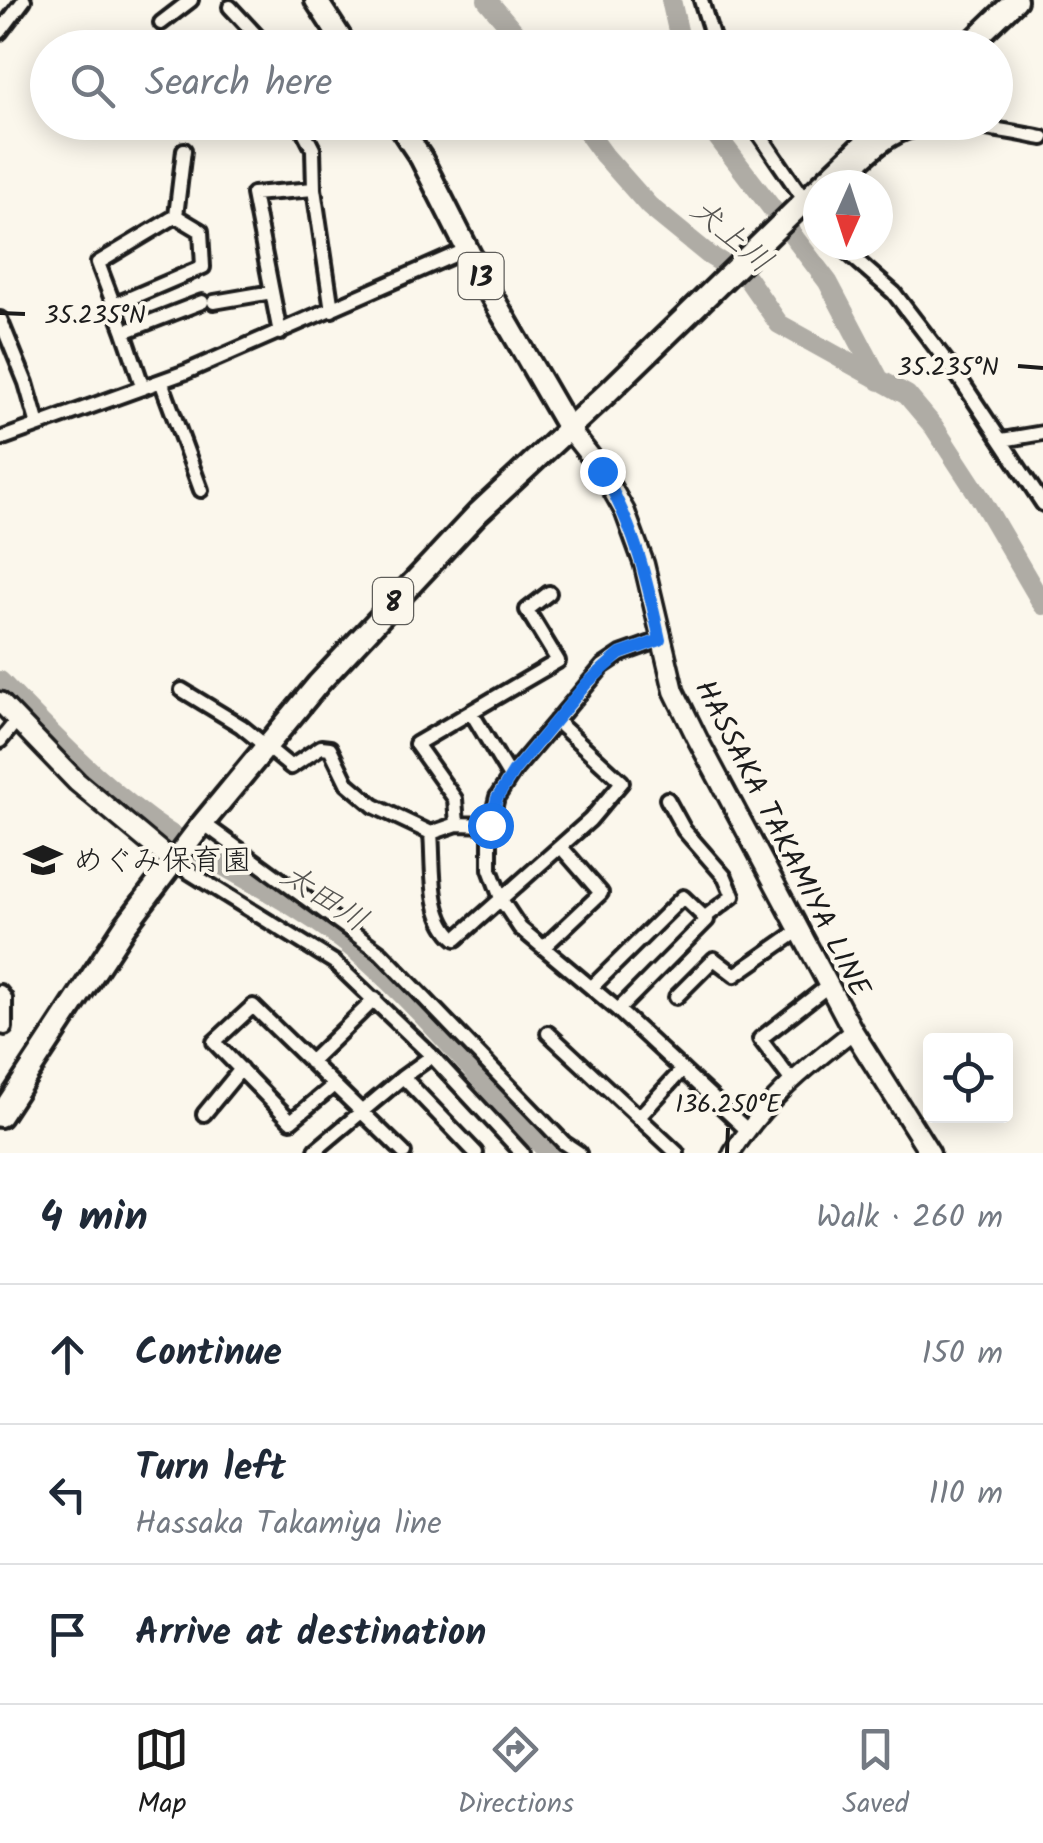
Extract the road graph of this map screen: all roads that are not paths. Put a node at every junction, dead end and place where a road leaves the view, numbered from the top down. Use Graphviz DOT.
graph roads {
  1 [pos="24,0"];
  2 [pos="192,0"];
  3 [pos="316,0"];
  4 [pos="701,0"];
  5 [pos="1016,0"];
  6 [pos="230,7"];
  7 [pos="162,23"];
  8 [pos="251,30"];
  9 [pos="335,30"];
  10 [pos="710,30"];
  11 [pos="985,30"];
  12 [pos="0,32"];
  13 [pos="1013,133"];
  14 [pos="1043,138"];
  15 [pos="308,140"];
  16 [pos="410,140"];
  17 [pos="767,140"];
  18 [pos="869,140"];
  19 [pos="892,140"];
  20 [pos="184,150"];
  21 [pos="838,170"];
  22 [pos="856,170"];
  23 [pos="803,184"];
  24 [pos="314,189"];
  25 [pos="803,204"];
  26 [pos="176,216"];
  27 [pos="468,249"];
  28 [pos="856,260"];
  29 [pos="272,292"];
  30 [pos="114,306"];
  31 [pos="332,310"];
  32 [pos="0,319"];
  33 [pos="124,332"];
  34 [pos="280,333"];
  35 [pos="161,381"];
  36 [pos="142,388"];
  37 [pos="38,425"];
  38 [pos="568,428"];
  39 [pos="1043,433"];
  40 [pos="0,439"];
  41 [pos="1002,440"];
  42 [pos="201,490"];
  43 [pos="1043,504"];
  44 [pos="549,593"];
  45 [pos="660,640"];
  46 [pos="182,690"];
  47 [pos="0,702"];
  48 [pos="471,712"];
  49 [pos="17,720"];
  50 [pos="556,721"];
  51 [pos="0,742"];
  52 [pos="266,746"];
  53 [pos="510,777"];
  54 [pos="667,799"];
  55 [pos="457,824"];
  56 [pos="202,825"];
  57 [pos="490,825"];
  58 [pos="431,833"];
  59 [pos="561,847"];
  60 [pos="176,858"];
  61 [pos="502,901"];
  62 [pos="704,918"];
  63 [pos="798,931"];
  64 [pos="544,946"];
  65 [pos="828,986"];
  66 [pos="592,988"];
  67 [pos="0,992"];
  68 [pos="676,997"];
  69 [pos="375,1000"];
  70 [pos="618,1010"];
  71 [pos="5,1028"];
  72 [pos="853,1032"];
  73 [pos="548,1033"];
  74 [pos="432,1056"];
  75 [pos="310,1062"];
  76 [pos="241,1069"];
  77 [pos="682,1070"];
  78 [pos="403,1077"];
  79 [pos="791,1080"];
  80 [pos="334,1085"];
  81 [pos="204,1114"];
  82 [pos="364,1114"];
  83 [pos="0,1116"];
  84 [pos="638,1117"];
  85 [pos="747,1130"];
  86 [pos="319,1153"];
  87 [pos="404,1153"];
  88 [pos="476,1153"];
  89 [pos="522,1153"];
  90 [pos="579,1153"];
  91 [pos="677,1153"];
  92 [pos="732,1153"];
  93 [pos="930,1153"];
  1 -- 12 [label="street"];
  2 -- 7 [label="street"];
  3 -- 9 [label="main road"];
  4 -- 10 [label="street"];
  5 -- 11 [label="main road"];
  6 -- 8 [label="street"];
  13 -- 14 [label="street"];
  15 -- 24 [label="street"];
  16 -- 27 [label="main road, 13"];
  17 -- 23 [label="street"];
  18 -- 21 [label="main road, 8"];
  19 -- 22 [label="street"];
  20 -- 26 [label="street"];
  24 -- 29 [label="street"];
  24 -- 31 [label="street"];
  25 -- 38 [label="main road, 8"];
  26 -- 30 [label="street"];
  26 -- 30 [label="street"];
  27 -- 31 [label="street"];
  27 -- 38 [label="main road, 13"];
  28 -- 41 [label="street"];
  29 -- 33 [label="street"];
  29 -- 34 [label="street"];
  30 -- 33 [label="street"];
  31 -- 34 [label="street"];
  32 -- 37 [label="street"];
  33 -- 36 [label="street"];
  34 -- 35 [label="street"];
  35 -- 36 [label="street"];
  35 -- 42 [label="street"];
  36 -- 37 [label="street"];
  37 -- 40 [label="street"];
  38 -- 45 [label="main road, HASSAKA TAKAMIYA LINE"];
  38 -- 52 [label="main road, 8"];
  39 -- 41 [label="street"];
  41 -- 43 [label="street"];
  44 -- 48 [label="street"];
  45 -- 50 [label="street"];
  45 -- 63 [label="main road, HASSAKA TAKAMIYA LINE"];
  46 -- 52 [label="street"];
  47 -- 49 [label="main road"];
  48 -- 53 [label="street"];
  48 -- 55 [label="street"];
  49 -- 51 [label="street"];
  49 -- 60 [label="main road"];
  50 -- 53 [label="street"];
  50 -- 59 [label="street"];
  52 -- 56 [label="main road, 8"];
  52 -- 58 [label="street"];
  53 -- 57 [label="street"];
  54 -- 62 [label="street"];
  55 -- 57 [label="street"];
  55 -- 58 [label="street"];
  56 -- 60 [label="main road, 8"];
  56 -- 90 [label="street"];
  57 -- 61 [label="street"];
  58 -- 61 [label="street"];
  59 -- 61 [label="street"];
  59 -- 64 [label="street"];
  60 -- 69 [label="street"];
  60 -- 83 [label="main road, 8"];
  61 -- 64 [label="street"];
  62 -- 66 [label="street"];
  62 -- 70 [label="street"];
  63 -- 65 [label="main road, HASSAKA TAKAMIYA LINE"];
  63 -- 68 [label="street"];
  64 -- 66 [label="street"];
  65 -- 72 [label="main road, HASSAKA TAKAMIYA LINE"];
  65 -- 79 [label="street"];
  66 -- 70 [label="street"];
  67 -- 71 [label="street"];
  69 -- 74 [label="street"];
  69 -- 75 [label="street"];
  70 -- 77 [label="street"];
  72 -- 79 [label="street"];
  72 -- 93 [label="main road, HASSAKA TAKAMIYA LINE"];
  73 -- 84 [label="street"];
  74 -- 78 [label="street"];
  74 -- 89 [label="street"];
  75 -- 76 [label="street"];
  75 -- 80 [label="street"];
  76 -- 80 [label="street"];
  76 -- 81 [label="street"];
  77 -- 84 [label="street"];
  77 -- 85 [label="street"];
  78 -- 82 [label="street"];
  78 -- 88 [label="street"];
  79 -- 85 [label="street"];
  80 -- 82 [label="street"];
  82 -- 86 [label="street"];
  82 -- 87 [label="street"];
  84 -- 91 [label="street"];
  85 -- 92 [label="street"];
}
